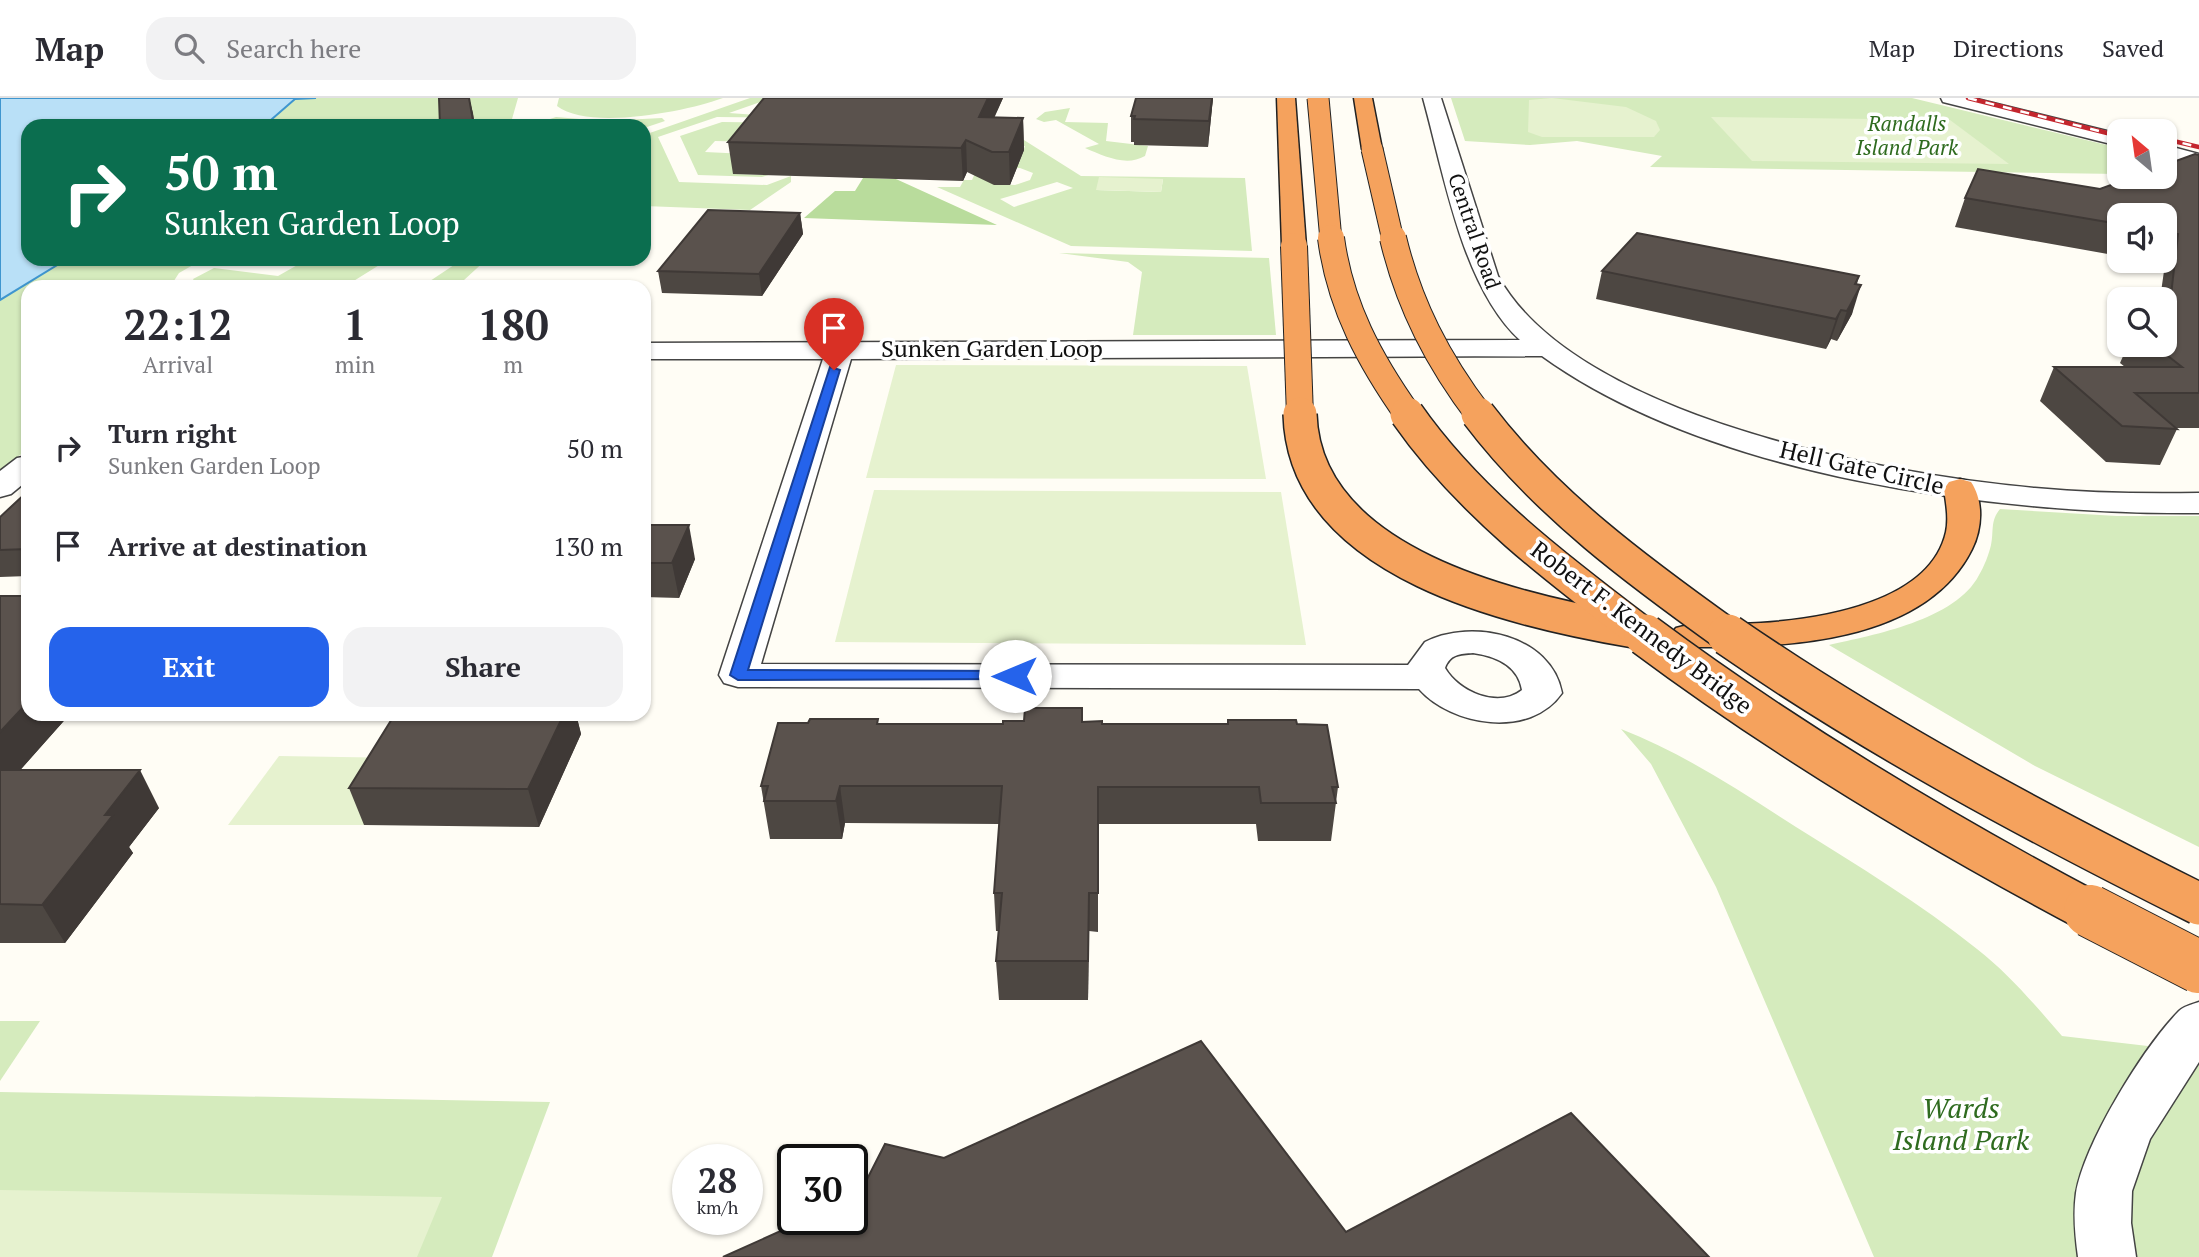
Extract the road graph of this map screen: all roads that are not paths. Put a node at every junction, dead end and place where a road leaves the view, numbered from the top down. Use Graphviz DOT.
graph roads {
  1 [pos="1286,98"];
  2 [pos="1318,98"];
  3 [pos="1363,98"];
  4 [pos="1432,98"];
  5 [pos="1950,98"];
  6 [pos="2107,137"];
  7 [pos="2177,154"];
  8 [pos="2199,160"];
  9 [pos="1546,348"];
  10 [pos="841,349"];
  11 [pos="651,351"];
  12 [pos="21,470"];
  13 [pos="0,487"];
  14 [pos="1960,489"];
  15 [pos="2199,503"];
  16 [pos="1429,677"];
  17 [pos="2199,904"];
  18 [pos="2199,967"];
  19 [pos="2199,1022"];
  20 [pos="2107,1257"];
  1 -- 14 [label="highway, bridge"];
  2 -- 18 [label="highway, Robert F. Kennedy Bridge, bridge"];
  3 -- 17 [label="highway, Robert F. Kennedy Bridge, bridge"];
  4 -- 9 [label="street, Central Road"];
  5 -- 6 [label="street"];
  7 -- 8 [label="street"];
  9 -- 10 [label="street, Sunken Garden Loop"];
  9 -- 14 [label="street, Hell Gate Circle"];
  10 -- 11 [label="street, Sunken Garden Loop"];
  10 -- 16 [label="street"];
  12 -- 13 [label="street"];
  14 -- 15 [label="street, Hell Gate Circle"];
  19 -- 20 [label="street"];
}
